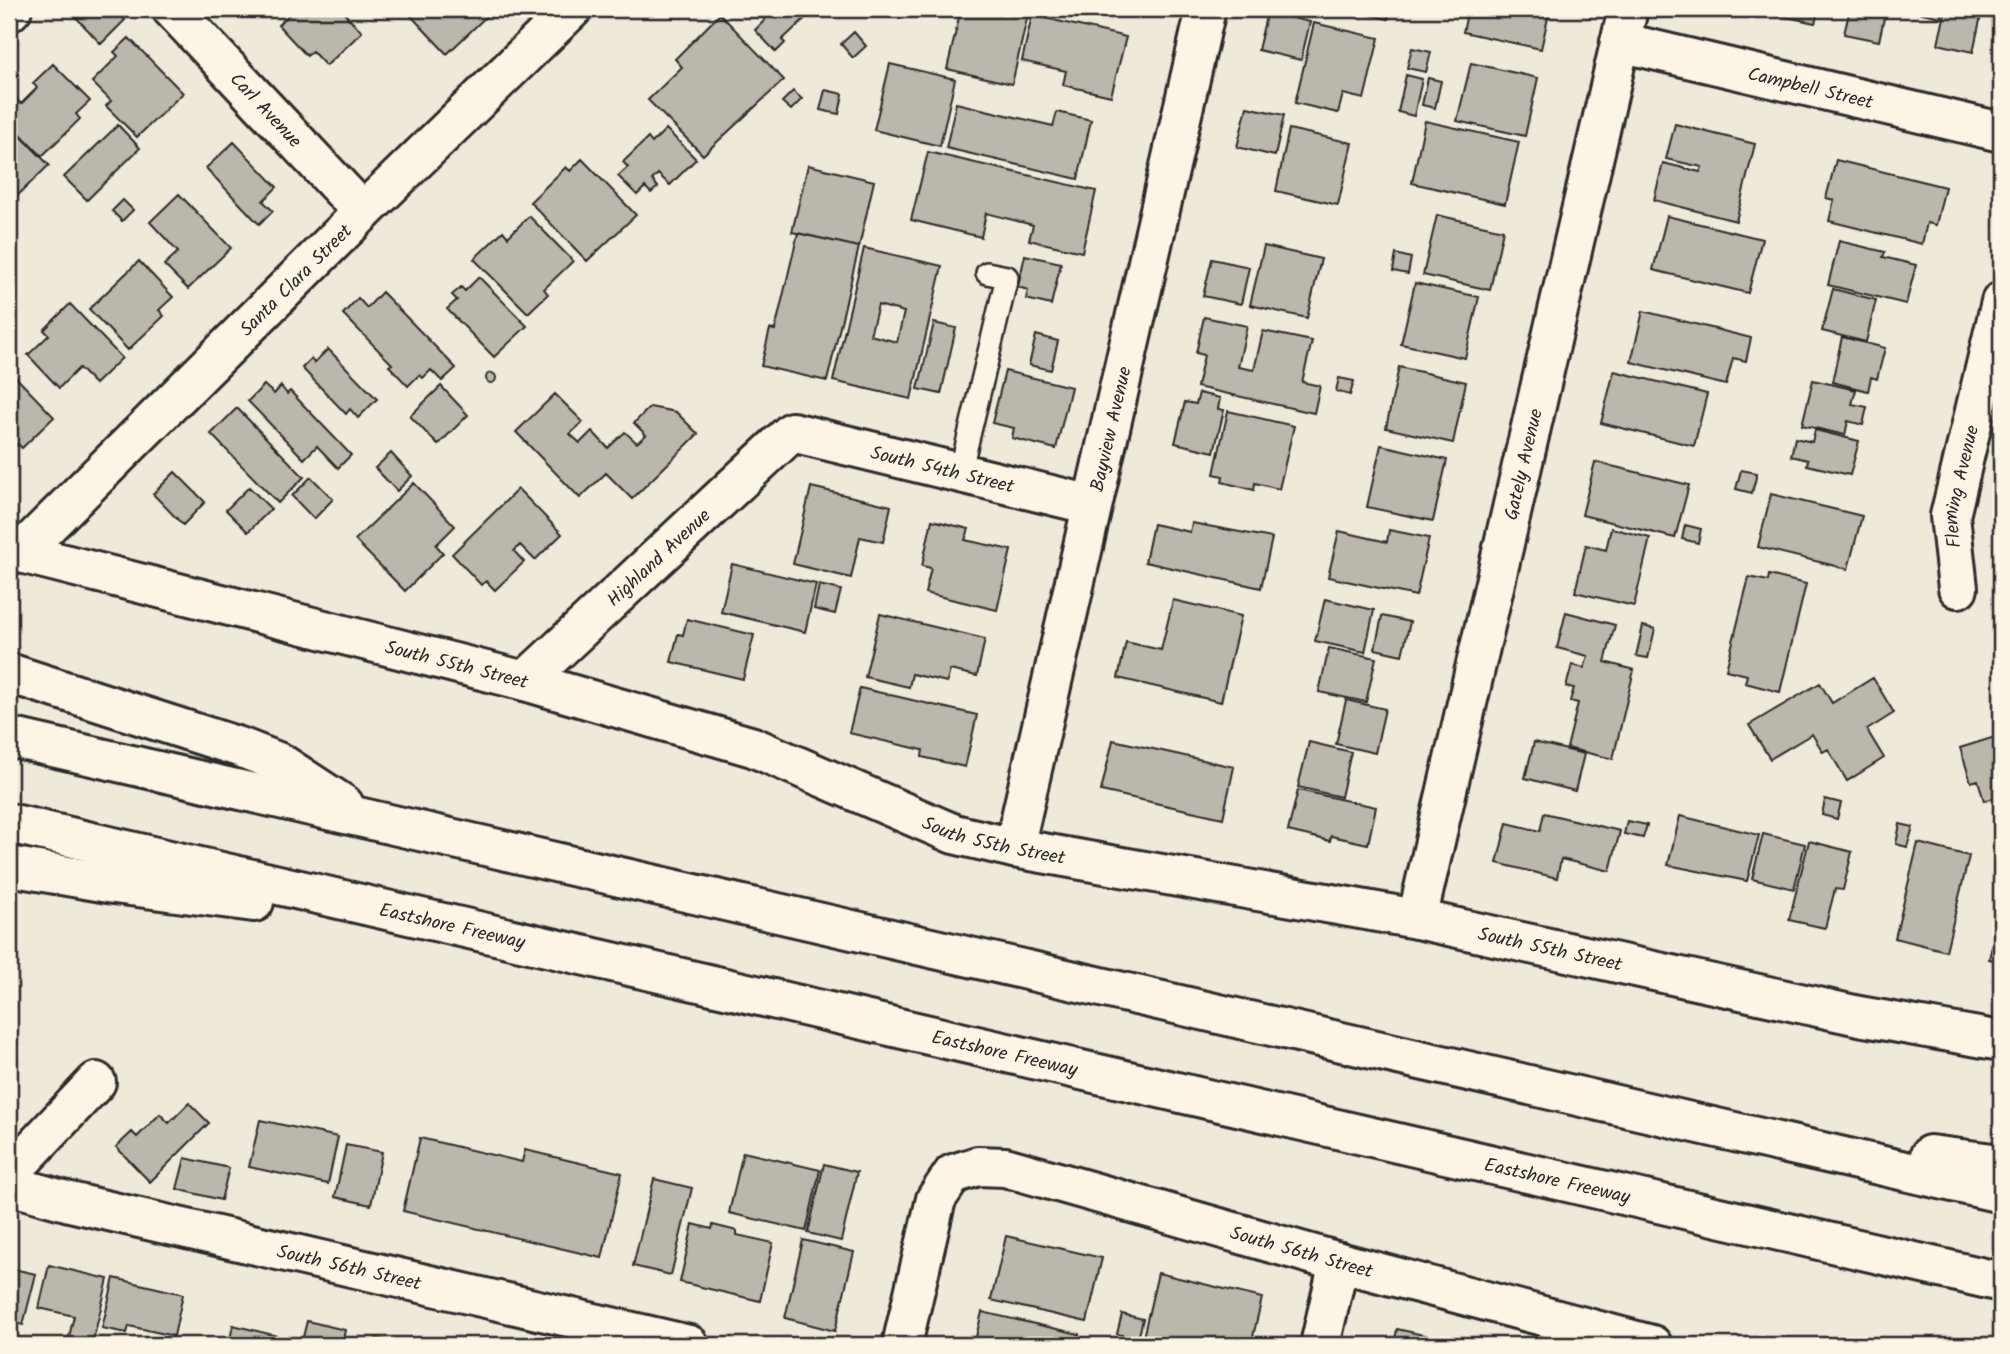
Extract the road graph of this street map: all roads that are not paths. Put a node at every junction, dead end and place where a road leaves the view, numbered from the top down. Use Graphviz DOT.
graph roads {
  1 [pos="172,9"];
  2 [pos="572,9"];
  3 [pos="1206,9"];
  4 [pos="1624,25"];
  5 [pos="2001,132"];
  6 [pos="363,212"];
  7 [pos="988,273"];
  8 [pos="2001,303"];
  9 [pos="792,432"];
  10 [pos="960,473"];
  11 [pos="1092,505"];
  12 [pos="14,552"];
  13 [pos="1958,588"];
  14 [pos="9,673"];
  15 [pos="525,681"];
  16 [pos="9,737"];
  17 [pos="363,818"];
  18 [pos="9,823"];
  19 [pos="1014,848"];
  20 [pos="9,866"];
  21 [pos="1417,919"];
  22 [pos="464,928"];
  23 [pos="2001,1041"];
  24 [pos="96,1082"];
  25 [pos="1706,1125"];
  26 [pos="2001,1164"];
  27 [pos="9,1174"];
  28 [pos="9,1185"];
  29 [pos="2001,1193"];
  30 [pos="1339,1262"];
  31 [pos="1985,1279"];
  32 [pos="2001,1295"];
  33 [pos="689,1345"];
  34 [pos="902,1345"];
  35 [pos="1320,1345"];
  36 [pos="1652,1345"];
  1 -- 6 [label="main road, Carl Avenue"];
  2 -- 6 [label="main road, Santa Clara Street"];
  3 -- 11 [label="main road, Bayview Avenue"];
  4 -- 5 [label="main road, Campbell Street"];
  4 -- 21 [label="main road, Gately Avenue"];
  6 -- 12 [label="main road, Santa Clara Street"];
  7 -- 10 [label="lane"];
  8 -- 13 [label="main road, Fleming Avenue"];
  9 -- 10 [label="main road, South 54th Street"];
  9 -- 15 [label="main road, Highland Avenue"];
  10 -- 11 [label="main road, South 54th Street"];
  11 -- 19 [label="main road, Bayview Avenue"];
  12 -- 15 [label="main road, South 55th Street"];
  14 -- 17 [label="main road"];
  15 -- 19 [label="main road, South 55th Street"];
  16 -- 17 [label="main road"];
  17 -- 25 [label="main road"];
  18 -- 22 [label="main road, Eastshore Freeway"];
  19 -- 21 [label="main road, South 55th Street"];
  20 -- 22 [label="main road"];
  21 -- 23 [label="main road, South 55th Street"];
  22 -- 31 [label="main road, Eastshore Freeway"];
  24 -- 27 [label="main road"];
  25 -- 26 [label="main road"];
  25 -- 29 [label="main road"];
  28 -- 33 [label="main road, South 56th Street"];
  30 -- 34 [label="main road, South 56th Street"];
  30 -- 35 [label="main road"];
  30 -- 36 [label="main road, South 56th Street"];
  31 -- 32 [label="main road, Eastshore Freeway"];
}
